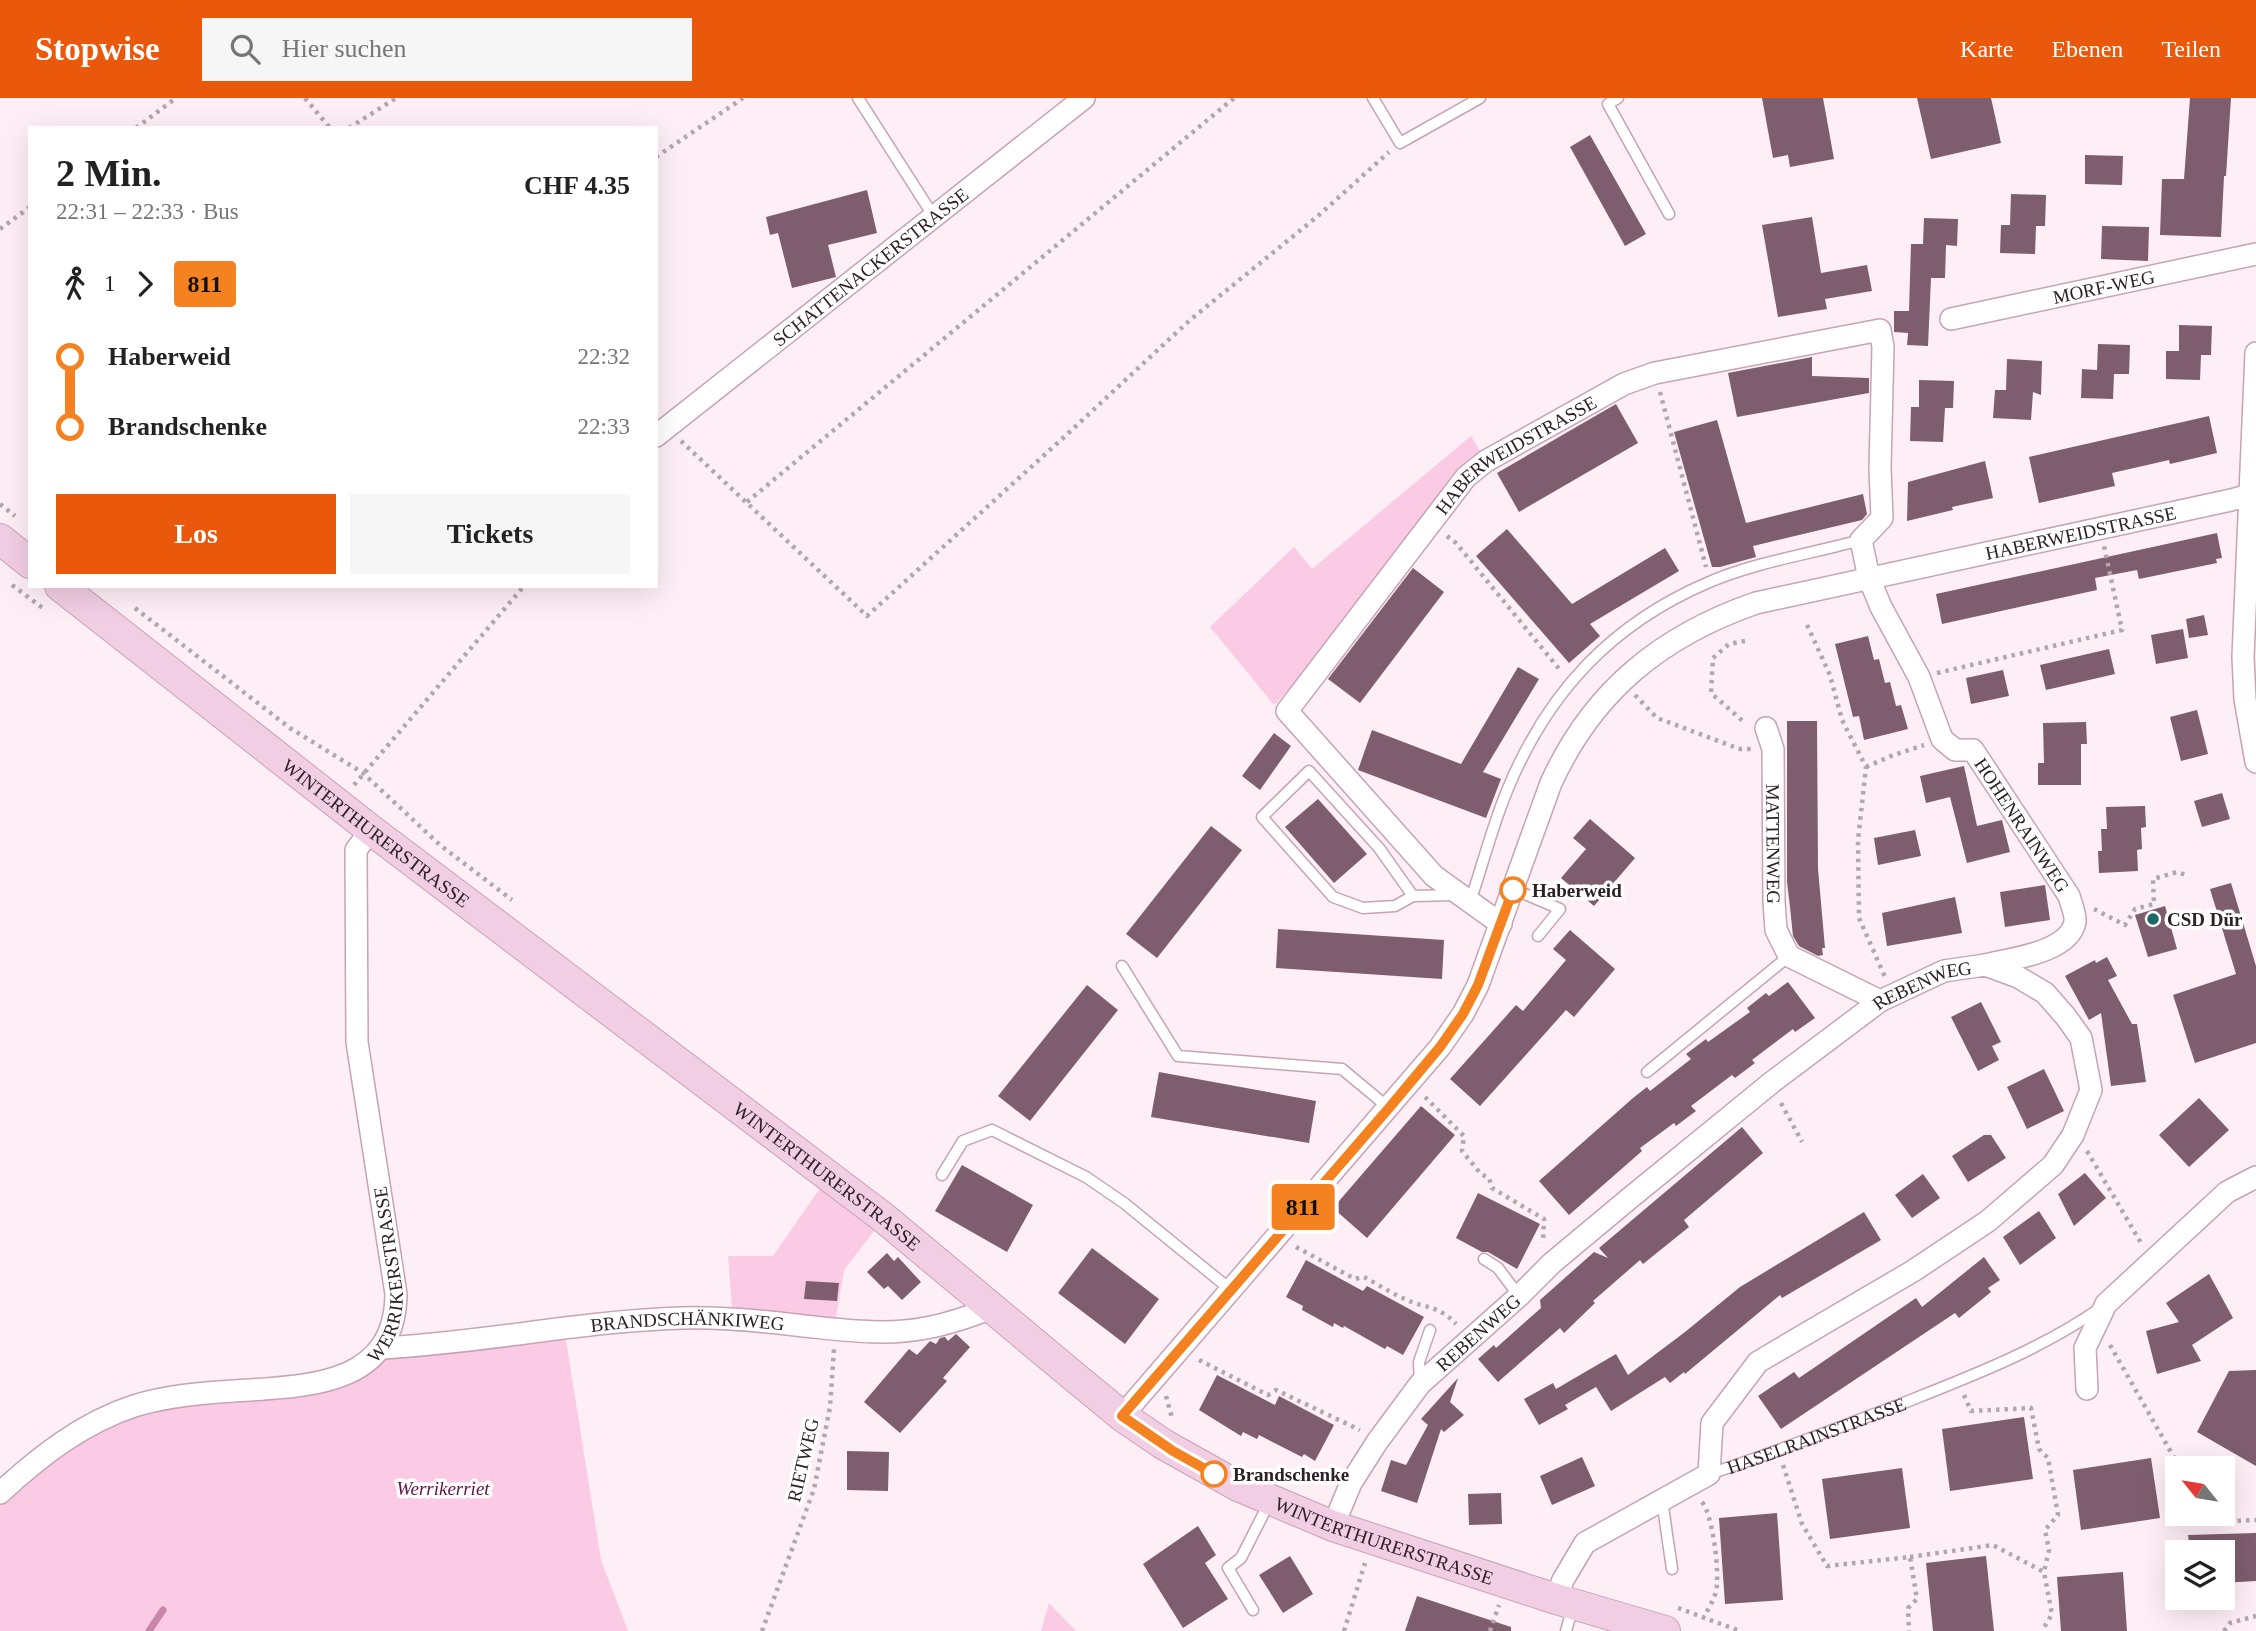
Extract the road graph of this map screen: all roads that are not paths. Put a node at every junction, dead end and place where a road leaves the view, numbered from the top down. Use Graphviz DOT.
graph roads {
  1 [pos="858,98"];
  2 [pos="1084,98"];
  3 [pos="1373,98"];
  4 [pos="1480,98"];
  5 [pos="1618,98"];
  6 [pos="1669,214"];
  7 [pos="934,217"];
  8 [pos="2256,254"];
  9 [pos="1951,319"];
  10 [pos="2256,353"];
  11 [pos="662,432"];
  12 [pos="2253,494"];
  13 [pos="0,539"];
  14 [pos="1861,540"];
  15 [pos="28,561"];
  16 [pos="1869,578"];
  17 [pos="63,588"];
  18 [pos="1766,729"];
  19 [pos="2256,762"];
  20 [pos="371,830"];
  21 [pos="1513,889"];
  22 [pos="1413,897"];
  23 [pos="1465,898"];
  24 [pos="1501,924"];
  25 [pos="1538,936"];
  26 [pos="1789,956"];
  27 [pos="1985,965"];
  28 [pos="1122,966"];
  29 [pos="1886,998"];
  30 [pos="1647,1072"];
  31 [pos="1389,1108"];
  32 [pos="942,1175"];
  33 [pos="2256,1177"];
  34 [pos="1484,1259"];
  35 [pos="1231,1290"];
  36 [pos="1519,1296"];
  37 [pos="2106,1304"];
  38 [pos="992,1308"];
  39 [pos="1430,1330"];
  40 [pos="381,1348"];
  41 [pos="1420,1384"];
  42 [pos="2087,1389"];
  43 [pos="1122,1416"];
  44 [pos="1709,1474"];
  45 [pos="0,1493"];
  46 [pos="1662,1500"];
  47 [pos="1270,1501"];
  48 [pos="1333,1526"];
  49 [pos="1672,1569"];
  50 [pos="1254,1610"];
  51 [pos="1565,1611"];
  52 [pos="1665,1631"];
  1 -- 7 [label="lane"];
  2 -- 7 [label="street, SCHATTENACKERSTRASSE"];
  3 -- 4 [label="lane"];
  5 -- 6 [label="lane"];
  7 -- 11 [label="street, SCHATTENACKERSTRASSE"];
  8 -- 9 [label="street, MORF-WEG"];
  10 -- 12 [label="street"];
  12 -- 16 [label="street, HABERWEIDSTRASSE"];
  12 -- 19 [label="street"];
  13 -- 15 [label="main road"];
  14 -- 16 [label="street"];
  14 -- 23 [label="lane"];
  14 -- 23 [label="street, HABERWEIDSTRASSE"];
  16 -- 21 [label="street, HABERWEIDSTRASSE"];
  16 -- 27 [label="street, HOHENRAINWEG"];
  17 -- 20 [label="main road, WINTERTHURERSTRASSE"];
  18 -- 26 [label="street, MATTENWEG"];
  20 -- 38 [label="main road, WINTERTHURERSTRASSE"];
  20 -- 40 [label="street, WERRIKERSTRASSE"];
  21 -- 24 [label="street, HABERWEIDSTRASSE"];
  21 -- 25 [label="lane"];
  22 -- 22 [label="lane"];
  22 -- 23 [label="lane"];
  23 -- 24 [label="street, HABERWEIDSTRASSE"];
  24 -- 31 [label="street, HABERWEIDSTRASSE"];
  26 -- 29 [label="street"];
  26 -- 30 [label="lane"];
  27 -- 29 [label="street, REBENWEG"];
  27 -- 44 [label="street, REBENWEG"];
  28 -- 31 [label="lane"];
  29 -- 36 [label="street, REBENWEG"];
  31 -- 35 [label="street, HABERWEIDSTRASSE"];
  32 -- 35 [label="lane"];
  33 -- 37 [label="street, HASELRAINSTRASSE"];
  34 -- 36 [label="lane"];
  35 -- 43 [label="street, HABERWEIDSTRASSE"];
  36 -- 41 [label="street, REBENWEG"];
  37 -- 42 [label="street, HASELRAINSTRASSE"];
  37 -- 44 [label="lane, HASELRAINSTRASSE"];
  38 -- 40 [label="street, BRANDSCHÄNKIWEG"];
  38 -- 43 [label="main road, WINTERTHURERSTRASSE"];
  39 -- 41 [label="lane"];
  40 -- 45 [label="street, WERRIKERSTRASSE"];
  41 -- 48 [label="street, REBENWEG"];
  43 -- 47 [label="main road, WINTERTHURERSTRASSE"];
  44 -- 46 [label="street, HASELRAINSTRASSE"];
  46 -- 49 [label="lane"];
  46 -- 51 [label="street, HASELRAINSTRASSE"];
  47 -- 48 [label="main road, WINTERTHURERSTRASSE"];
  47 -- 50 [label="lane"];
  48 -- 51 [label="main road, WINTERTHURERSTRASSE"];
  51 -- 52 [label="main road, WINTERTHURERSTRASSE"];
}
